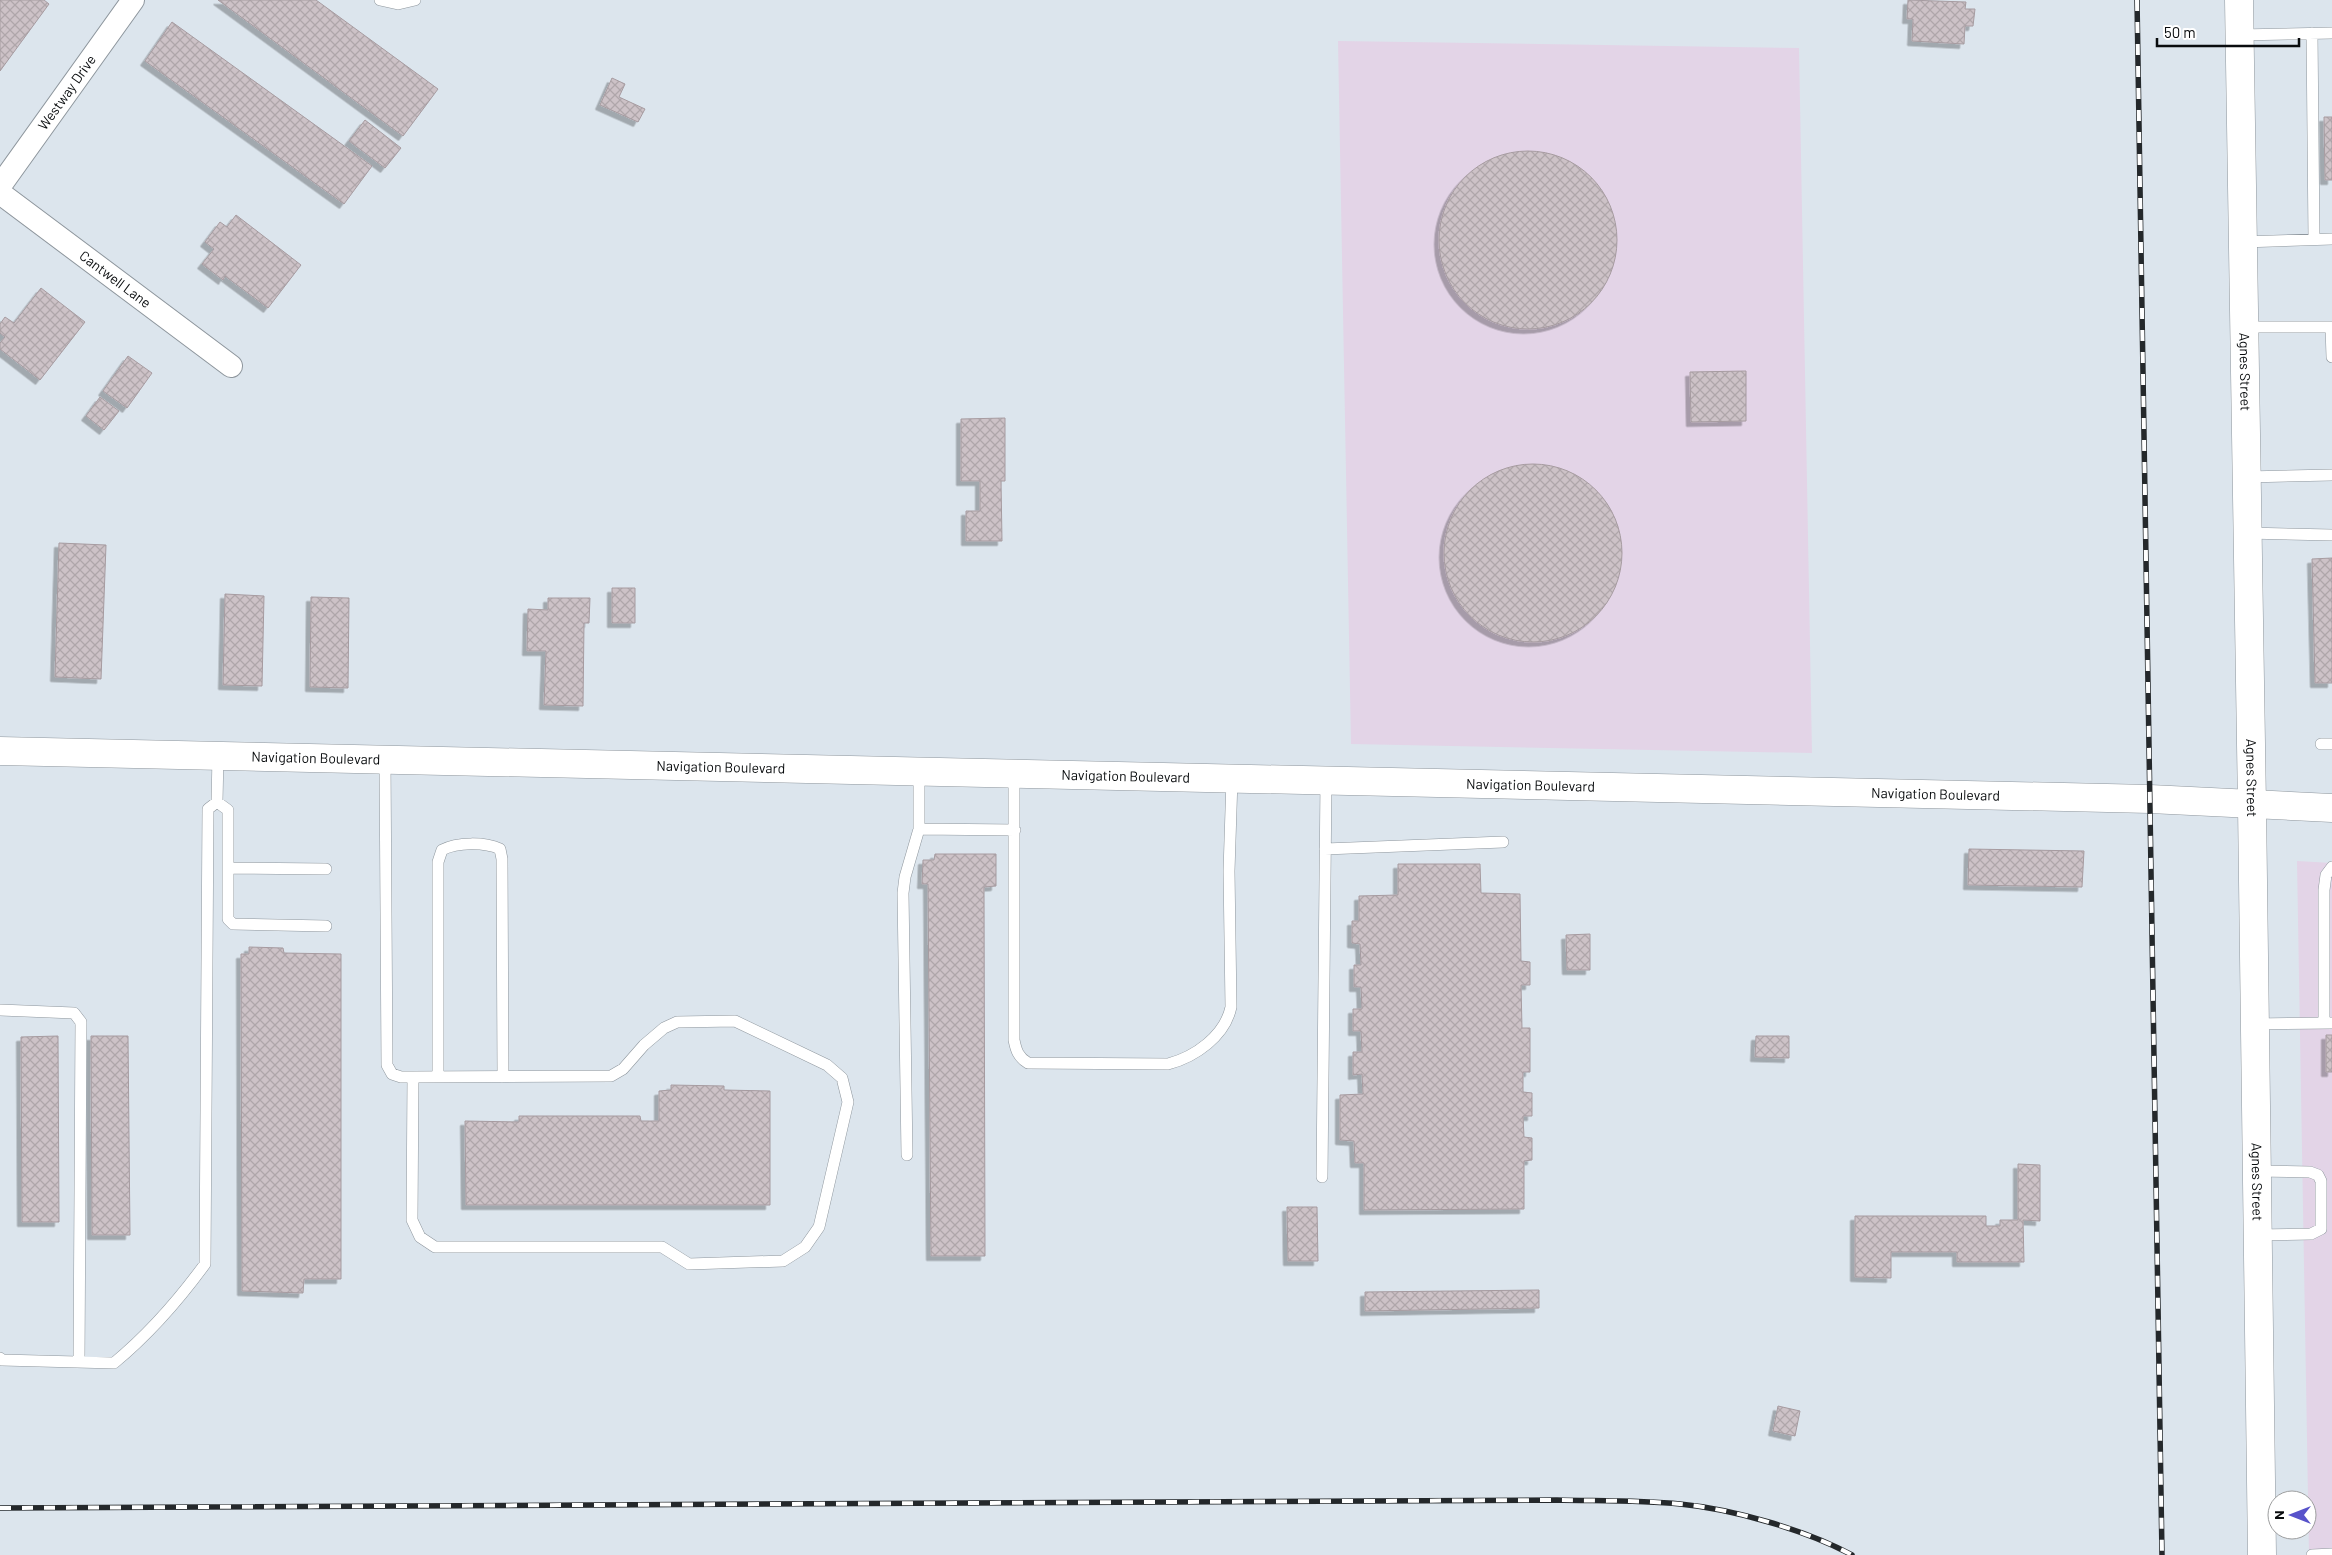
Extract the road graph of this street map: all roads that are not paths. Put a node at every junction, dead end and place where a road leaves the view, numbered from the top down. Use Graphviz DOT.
graph roads {
  1 [pos="133,0"];
  2 [pos="380,0"];
  3 [pos="415,0"];
  4 [pos="2239,0"];
  5 [pos="2332,33"];
  6 [pos="2312,34"];
  7 [pos="2239,35"];
  8 [pos="0,186"];
  9 [pos="0,192"];
  10 [pos="2314,239"];
  11 [pos="2332,239"];
  12 [pos="2243,242"];
  13 [pos="2244,327"];
  14 [pos="2332,327"];
  15 [pos="2332,357"];
  16 [pos="231,366"];
  17 [pos="2332,475"];
  18 [pos="2246,477"];
  19 [pos="2248,533"];
  20 [pos="2332,535"];
  21 [pos="0,751"];
  22 [pos="218,756"];
  23 [pos="385,760"];
  24 [pos="919,772"];
  25 [pos="1014,774"];
  26 [pos="1232,779"];
  27 [pos="1326,781"];
  28 [pos="218,802"];
  29 [pos="2252,806"];
  30 [pos="2332,808"];
  31 [pos="919,830"];
  32 [pos="1015,830"];
  33 [pos="1503,842"];
  34 [pos="1326,849"];
  35 [pos="2332,867"];
  36 [pos="228,868"];
  37 [pos="326,869"];
  38 [pos="326,926"];
  39 [pos="0,1010"];
  40 [pos="2328,1023"];
  41 [pos="2255,1024"];
  42 [pos="413,1077"];
  43 [pos="438,1077"];
  44 [pos="503,1077"];
  45 [pos="907,1155"];
  46 [pos="2257,1171"];
  47 [pos="1322,1177"];
  48 [pos="2258,1235"];
  49 [pos="0,1358"];
  50 [pos="79,1362"];
  51 [pos="2332,1554"];
  52 [pos="2262,1555"];
  53 [pos="2312,1555"];
  1 -- 8 [label="street, Westway Drive"];
  2 -- 3 [label="lane"];
  4 -- 7 [label="street, Agnes Street"];
  5 -- 6 [label="lane"];
  6 -- 7 [label="lane"];
  6 -- 10 [label="lane"];
  7 -- 12 [label="street, Agnes Street"];
  9 -- 16 [label="street, Cantwell Lane"];
  10 -- 11 [label="lane"];
  10 -- 12 [label="lane"];
  12 -- 13 [label="street, Agnes Street"];
  13 -- 14 [label="lane"];
  13 -- 18 [label="street, Agnes Street"];
  14 -- 15 [label="lane"];
  17 -- 18 [label="lane"];
  18 -- 19 [label="street, Agnes Street"];
  19 -- 20 [label="lane"];
  19 -- 29 [label="street, Agnes Street"];
  21 -- 22 [label="street, Navigation Boulevard"];
  22 -- 23 [label="street, Navigation Boulevard"];
  22 -- 28 [label="lane"];
  23 -- 24 [label="street, Navigation Boulevard"];
  23 -- 42 [label="lane"];
  24 -- 25 [label="street, Navigation Boulevard"];
  24 -- 31 [label="lane"];
  25 -- 26 [label="street, Navigation Boulevard"];
  25 -- 32 [label="lane"];
  26 -- 27 [label="street, Navigation Boulevard"];
  26 -- 32 [label="lane"];
  27 -- 29 [label="street, Navigation Boulevard"];
  27 -- 34 [label="lane"];
  28 -- 36 [label="lane"];
  28 -- 50 [label="lane"];
  29 -- 30 [label="street, Navigation Boulevard"];
  29 -- 41 [label="street, Agnes Street"];
  31 -- 32 [label="lane"];
  31 -- 45 [label="lane"];
  33 -- 34 [label="lane"];
  34 -- 47 [label="lane"];
  35 -- 40 [label="lane"];
  36 -- 37 [label="lane"];
  36 -- 38 [label="lane"];
  39 -- 50 [label="lane"];
  40 -- 41 [label="lane"];
  41 -- 46 [label="street, Agnes Street"];
  42 -- 43 [label="lane"];
  42 -- 44 [label="lane"];
  43 -- 44 [label="lane"];
  43 -- 44 [label="lane"];
  46 -- 48 [label="street, Agnes Street"];
  46 -- 48 [label="lane"];
  48 -- 52 [label="street, Agnes Street"];
  49 -- 50 [label="lane"];
  51 -- 53 [label="lane"];
}
